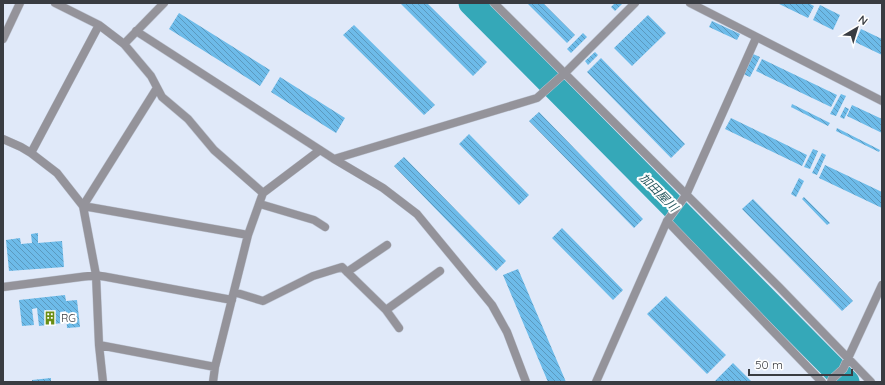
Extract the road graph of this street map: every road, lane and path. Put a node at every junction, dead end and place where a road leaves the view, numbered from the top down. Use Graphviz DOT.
graph roads {
  1 [pos="20,3"];
  2 [pos="55,3"];
  3 [pos="164,3"];
  4 [pos="494,3"];
  5 [pos="635,3"];
  6 [pos="690,3"];
  7 [pos="99,25"];
  8 [pos="136,31"];
  9 [pos="756,38"];
  10 [pos="3,39"];
  11 [pos="124,44"];
  12 [pos="565,73"];
  13 [pos="157,88"];
  14 [pos="882,102"];
  15 [pos="3,140"];
  16 [pos="320,150"];
  17 [pos="31,153"];
  18 [pos="334,159"];
  19 [pos="264,194"];
  20 [pos="686,195"];
  21 [pos="260,204"];
  22 [pos="83,206"];
  23 [pos="668,221"];
  24 [pos="325,227"];
  25 [pos="248,235"];
  26 [pos="387,245"];
  27 [pos="440,271"];
  28 [pos="347,272"];
  29 [pos="96,275"];
  30 [pos="882,285"];
  31 [pos="3,287"];
  32 [pos="233,296"];
  33 [pos="386,310"];
  34 [pos="399,328"];
  35 [pos="99,345"];
  36 [pos="847,358"];
  37 [pos="215,367"];
  38 [pos="832,380"];
  39 [pos="103,382"];
  40 [pos="213,382"];
  41 [pos="526,382"];
  42 [pos="596,382"];
  43 [pos="822,382"];
  44 [pos="871,382"];
  1 -- 10 [label="street"];
  2 -- 7 [label="street"];
  3 -- 8 [label="street"];
  4 -- 12 [label="street"];
  5 -- 12 [label="street"];
  6 -- 9 [label="street"];
  7 -- 11 [label="street"];
  7 -- 17 [label="street"];
  8 -- 11 [label="street"];
  8 -- 16 [label="street"];
  9 -- 14 [label="street"];
  9 -- 20 [label="street"];
  11 -- 13 [label="street"];
  12 -- 18 [label="street"];
  12 -- 20 [label="street"];
  13 -- 19 [label="street"];
  13 -- 22 [label="street"];
  15 -- 17 [label="street"];
  16 -- 18 [label="street"];
  16 -- 19 [label="street"];
  17 -- 22 [label="street"];
  18 -- 41 [label="street"];
  19 -- 21 [label="street"];
  20 -- 23 [label="street"];
  20 -- 36 [label="street"];
  21 -- 24 [label="street"];
  21 -- 25 [label="street"];
  22 -- 25 [label="street"];
  22 -- 29 [label="street"];
  23 -- 42 [label="street"];
  23 -- 43 [label="street"];
  25 -- 32 [label="street"];
  26 -- 28 [label="street"];
  27 -- 33 [label="street"];
  28 -- 32 [label="street"];
  28 -- 33 [label="street"];
  29 -- 31 [label="street"];
  29 -- 32 [label="street"];
  29 -- 35 [label="street"];
  30 -- 36 [label="street"];
  32 -- 37 [label="street"];
  33 -- 34 [label="street"];
  35 -- 37 [label="street"];
  35 -- 39 [label="street"];
  36 -- 38 [label="street"];
  36 -- 44 [label="street"];
  37 -- 40 [label="street"];
}
